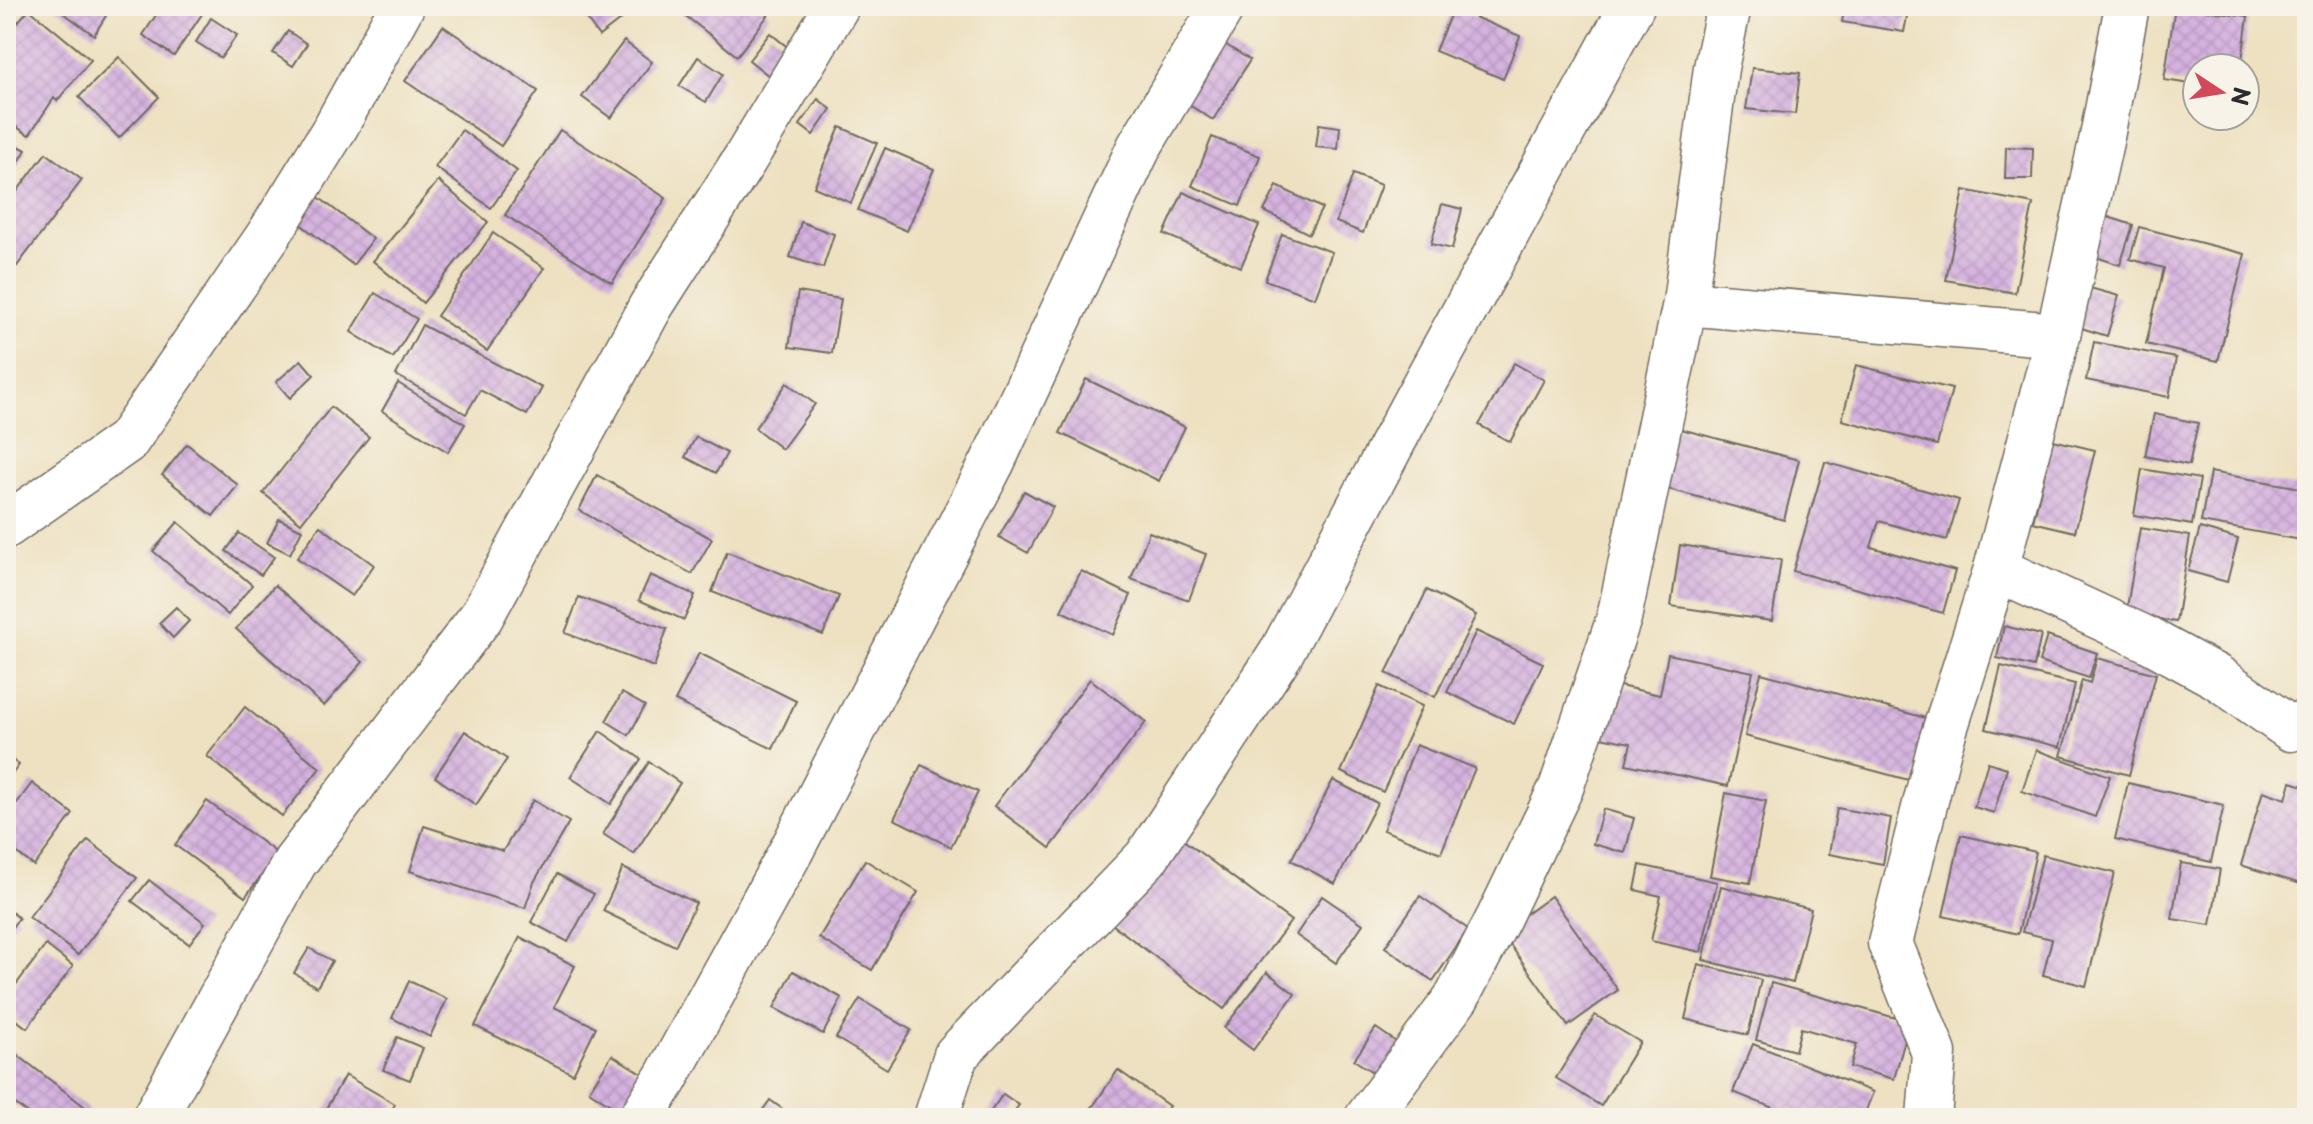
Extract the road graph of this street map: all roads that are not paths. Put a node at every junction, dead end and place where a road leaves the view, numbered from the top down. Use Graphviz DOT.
graph roads {
  1 [pos="402,6"];
  2 [pos="837,6"];
  3 [pos="1223,6"];
  4 [pos="1632,6"];
  5 [pos="1729,6"];
  6 [pos="2127,6"];
  7 [pos="1685,303"];
  8 [pos="2058,335"];
  9 [pos="6,526"];
  10 [pos="1996,569"];
  11 [pos="2307,721"];
  12 [pos="154,1118"];
  13 [pos="641,1118"];
  14 [pos="936,1118"];
  15 [pos="1367,1118"];
  16 [pos="1929,1118"];
  1 -- 9 [label="street"];
  2 -- 12 [label="street"];
  3 -- 13 [label="street"];
  4 -- 14 [label="street"];
  5 -- 7 [label="street"];
  6 -- 8 [label="street"];
  7 -- 8 [label="street"];
  7 -- 15 [label="street"];
  8 -- 10 [label="street"];
  10 -- 11 [label="street"];
  10 -- 16 [label="street"];
}
